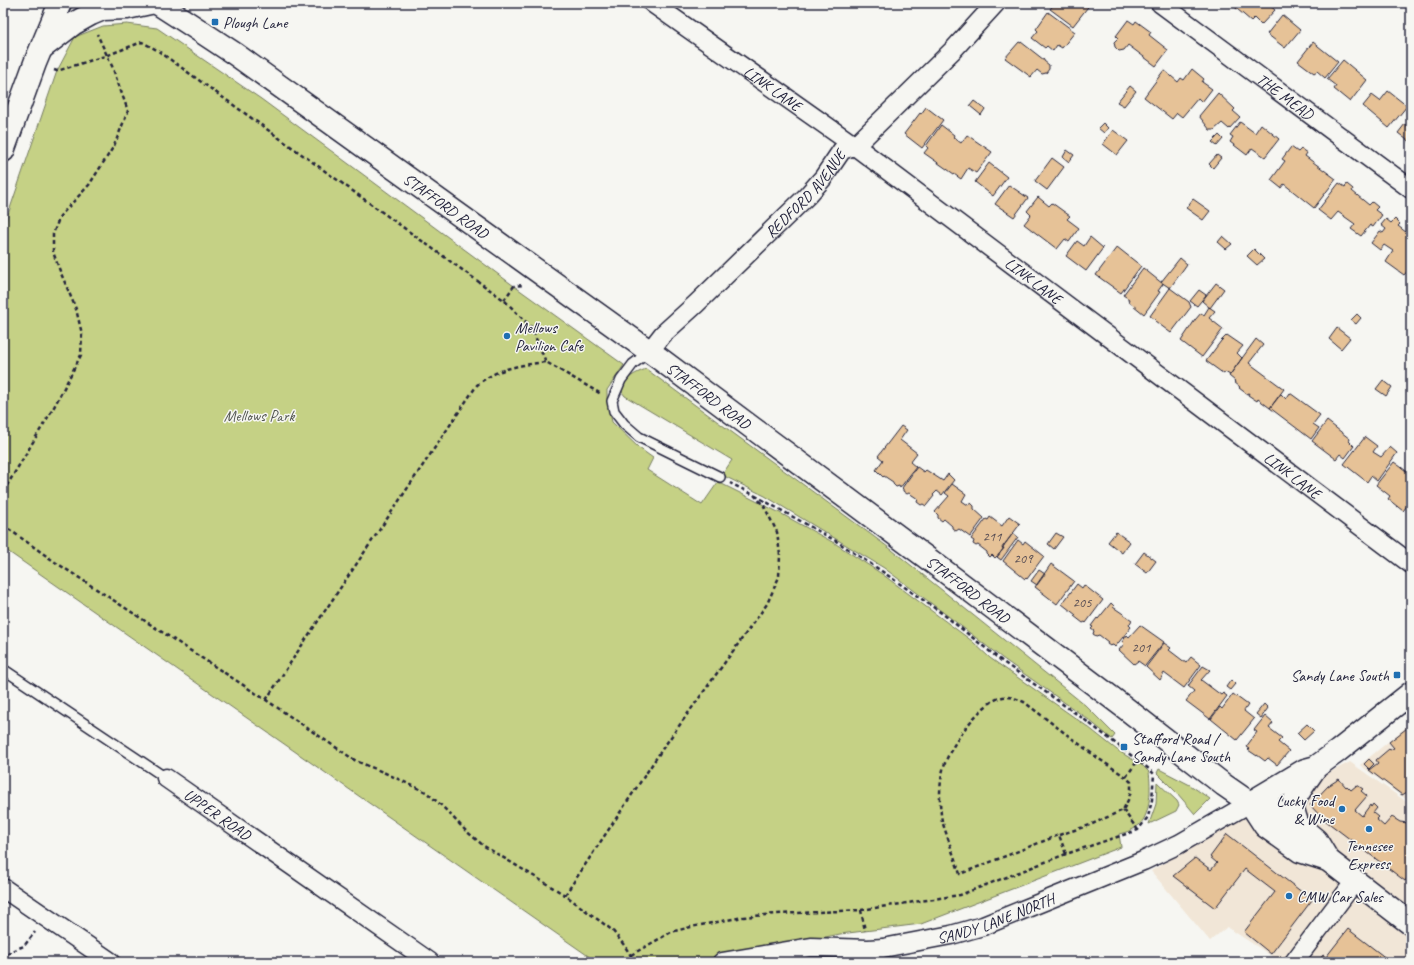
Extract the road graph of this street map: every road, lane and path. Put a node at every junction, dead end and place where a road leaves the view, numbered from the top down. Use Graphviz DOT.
graph roads {
  1 [pos="60,3"];
  2 [pos="150,3"];
  3 [pos="157,3"];
  4 [pos="652,3"];
  5 [pos="996,3"];
  6 [pos="1160,3"];
  7 [pos="91,14"];
  8 [pos="38,55"];
  9 [pos="108,55"];
  10 [pos="855,146"];
  11 [pos="3,151"];
  12 [pos="1411,189"];
  13 [pos="649,352"];
  14 [pos="546,362"];
  15 [pos="612,401"];
  16 [pos="720,477"];
  17 [pos="3,492"];
  18 [pos="754,495"];
  19 [pos="3,525"];
  20 [pos="1411,564"];
  21 [pos="3,669"];
  22 [pos="1411,693"];
  23 [pos="266,700"];
  24 [pos="1138,760"];
  25 [pos="1316,767"];
  26 [pos="1126,777"];
  27 [pos="166,778"];
  28 [pos="1250,803"];
  29 [pos="1123,810"];
  30 [pos="1298,825"];
  31 [pos="1138,830"];
  32 [pos="1059,835"];
  33 [pos="1066,854"];
  34 [pos="1328,860"];
  35 [pos="1355,881"];
  36 [pos="3,888"];
  37 [pos="565,894"];
  38 [pos="47,916"];
  39 [pos="1411,924"];
  40 [pos="631,954"];
  41 [pos="842,955"];
  42 [pos="3,960"];
  43 [pos="111,962"];
  44 [pos="430,962"];
  45 [pos="636,962"];
  46 [pos="722,962"];
  47 [pos="1294,962"];
  1 -- 8 [label="main road"];
  2 -- 7 [label="main road"];
  3 -- 13 [label="main road, STAFFORD ROAD"];
  4 -- 10 [label="street, LINK LANE"];
  5 -- 10 [label="street, REDFORD AVENUE"];
  6 -- 12 [label="street, THE MEAD"];
  7 -- 8 [label="main road"];
  7 -- 9 [label="path"];
  8 -- 9 [label="path"];
  8 -- 11 [label="main road"];
  9 -- 14 [label="path"];
  9 -- 17 [label="path"];
  10 -- 13 [label="street, REDFORD AVENUE"];
  10 -- 20 [label="street, LINK LANE"];
  13 -- 15 [label="lane"];
  13 -- 28 [label="main road, STAFFORD ROAD"];
  14 -- 15 [label="path"];
  14 -- 23 [label="path"];
  15 -- 16 [label="lane"];
  16 -- 18 [label="path"];
  18 -- 24 [label="path"];
  18 -- 37 [label="path"];
  19 -- 23 [label="path"];
  21 -- 27 [label="lane, UPPER ROAD"];
  22 -- 25 [label="main road"];
  23 -- 37 [label="path"];
  24 -- 26 [label="path"];
  24 -- 31 [label="path"];
  25 -- 28 [label="main road"];
  25 -- 30 [label="main road"];
  26 -- 29 [label="path"];
  26 -- 32 [label="path"];
  27 -- 44 [label="street, UPPER ROAD"];
  28 -- 30 [label="main road, STAFFORD ROAD"];
  28 -- 34 [label="main road, STAFFORD ROAD"];
  28 -- 41 [label="street, SANDY LANE NORTH"];
  29 -- 31 [label="path"];
  29 -- 32 [label="path"];
  30 -- 34 [label="main road, STAFFORD ROAD"];
  31 -- 33 [label="path"];
  32 -- 33 [label="path"];
  33 -- 40 [label="path"];
  34 -- 35 [label="main road, STAFFORD ROAD"];
  35 -- 39 [label="main road, STAFFORD ROAD"];
  35 -- 47 [label="street"];
  36 -- 38 [label="street"];
  37 -- 40 [label="path"];
  38 -- 42 [label="path"];
  38 -- 43 [label="street"];
  40 -- 45 [label="path"];
  41 -- 46 [label="street, SANDY LANE NORTH"];
}
